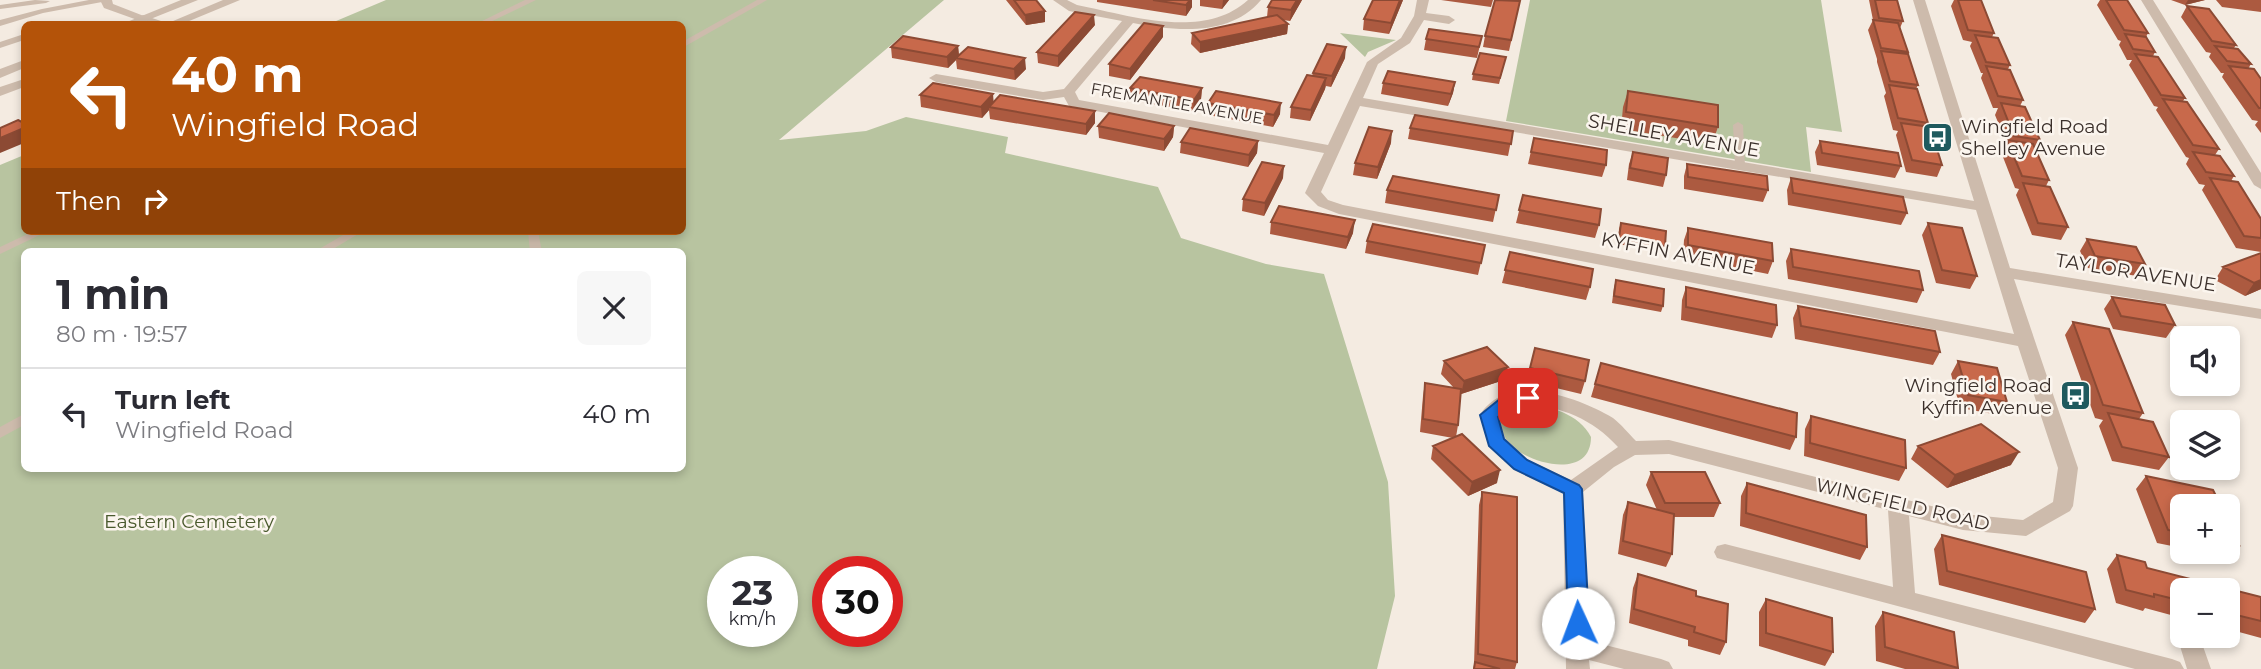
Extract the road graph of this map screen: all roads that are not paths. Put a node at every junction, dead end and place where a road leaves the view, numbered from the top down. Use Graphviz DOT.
graph roads {
  1 [pos="47,0"];
  2 [pos="104,0"];
  3 [pos="191,0"];
  4 [pos="234,0"];
  5 [pos="531,0"];
  6 [pos="763,0"];
  7 [pos="1059,0"];
  8 [pos="1423,0"];
  9 [pos="1919,0"];
  10 [pos="2147,0"];
  11 [pos="1252,5"];
  12 [pos="0,10"];
  13 [pos="42,11"];
  14 [pos="1419,16"];
  15 [pos="15,18"];
  16 [pos="144,18"];
  17 [pos="1130,18"];
  18 [pos="1449,20"];
  19 [pos="23,21"];
  20 [pos="136,21"];
  21 [pos="152,21"];
  22 [pos="180,21"];
  23 [pos="486,21"];
  24 [pos="0,23"];
  25 [pos="21,38"];
  26 [pos="686,44"];
  27 [pos="0,45"];
  28 [pos="21,65"];
  29 [pos="0,74"];
  30 [pos="936,78"];
  31 [pos="21,84"];
  32 [pos="0,92"];
  33 [pos="1068,92"];
  34 [pos="1356,101"];
  35 [pos="1738,125"];
  36 [pos="1334,150"];
  37 [pos="1740,166"];
  38 [pos="2261,185"];
  39 [pos="1985,207"];
  40 [pos="34,235"];
  41 [pos="351,235"];
  42 [pos="327,248"];
  43 [pos="0,251"];
  44 [pos="2004,272"];
  45 [pos="2261,314"];
  46 [pos="2025,342"];
  47 [pos="21,421"];
  48 [pos="0,433"];
  49 [pos="1631,448"];
  50 [pos="1573,489"];
  51 [pos="1898,506"];
  52 [pos="1725,552"];
  53 [pos="1905,600"];
  54 [pos="2192,648"];
  55 [pos="1579,659"];
  56 [pos="1661,669"];
  57 [pos="2172,669"];
  58 [pos="2199,669"];
  1 -- 12 [label="lane"];
  1 -- 13 [label="lane"];
  2 -- 13 [label="lane"];
  2 -- 16 [label="street"];
  3 -- 16 [label="street"];
  4 -- 22 [label="street"];
  5 -- 23 [label="lane"];
  6 -- 26 [label="lane"];
  7 -- 17 [label="street"];
  8 -- 14 [label="street"];
  9 -- 39 [label="street, WINGFIELD ROAD"];
  10 -- 38 [label="street"];
  11 -- 17 [label="street"];
  12 -- 15 [label="lane"];
  13 -- 15 [label="lane"];
  14 -- 18 [label="street"];
  14 -- 34 [label="street"];
  15 -- 19 [label="lane"];
  15 -- 24 [label="lane"];
  16 -- 20 [label="street"];
  16 -- 21 [label="lane"];
  17 -- 33 [label="street"];
  25 -- 27 [label="lane"];
  28 -- 29 [label="street"];
  30 -- 33 [label="street, FREMANTLE AVENUE"];
  31 -- 32 [label="street"];
  33 -- 36 [label="street, FREMANTLE AVENUE"];
  34 -- 36 [label="street"];
  34 -- 37 [label="street, SHELLEY AVENUE"];
  35 -- 37 [label="lane"];
  36 -- 46 [label="street, KYFFIN AVENUE"];
  37 -- 39 [label="street, SHELLEY AVENUE"];
  39 -- 44 [label="street, WINGFIELD ROAD"];
  40 -- 43 [label="lane"];
  41 -- 42 [label="lane"];
  44 -- 45 [label="street, TAYLOR AVENUE"];
  44 -- 46 [label="street, WINGFIELD ROAD"];
  46 -- 51 [label="street, WINGFIELD ROAD"];
  47 -- 48 [label="lane"];
  49 -- 50 [label="street"];
  49 -- 50 [label="street"];
  49 -- 51 [label="street, WINGFIELD ROAD"];
  50 -- 55 [label="street"];
  51 -- 53 [label="street"];
  52 -- 53 [label="street"];
  53 -- 57 [label="street"];
  54 -- 58 [label="street"];
  55 -- 56 [label="street"];
}
